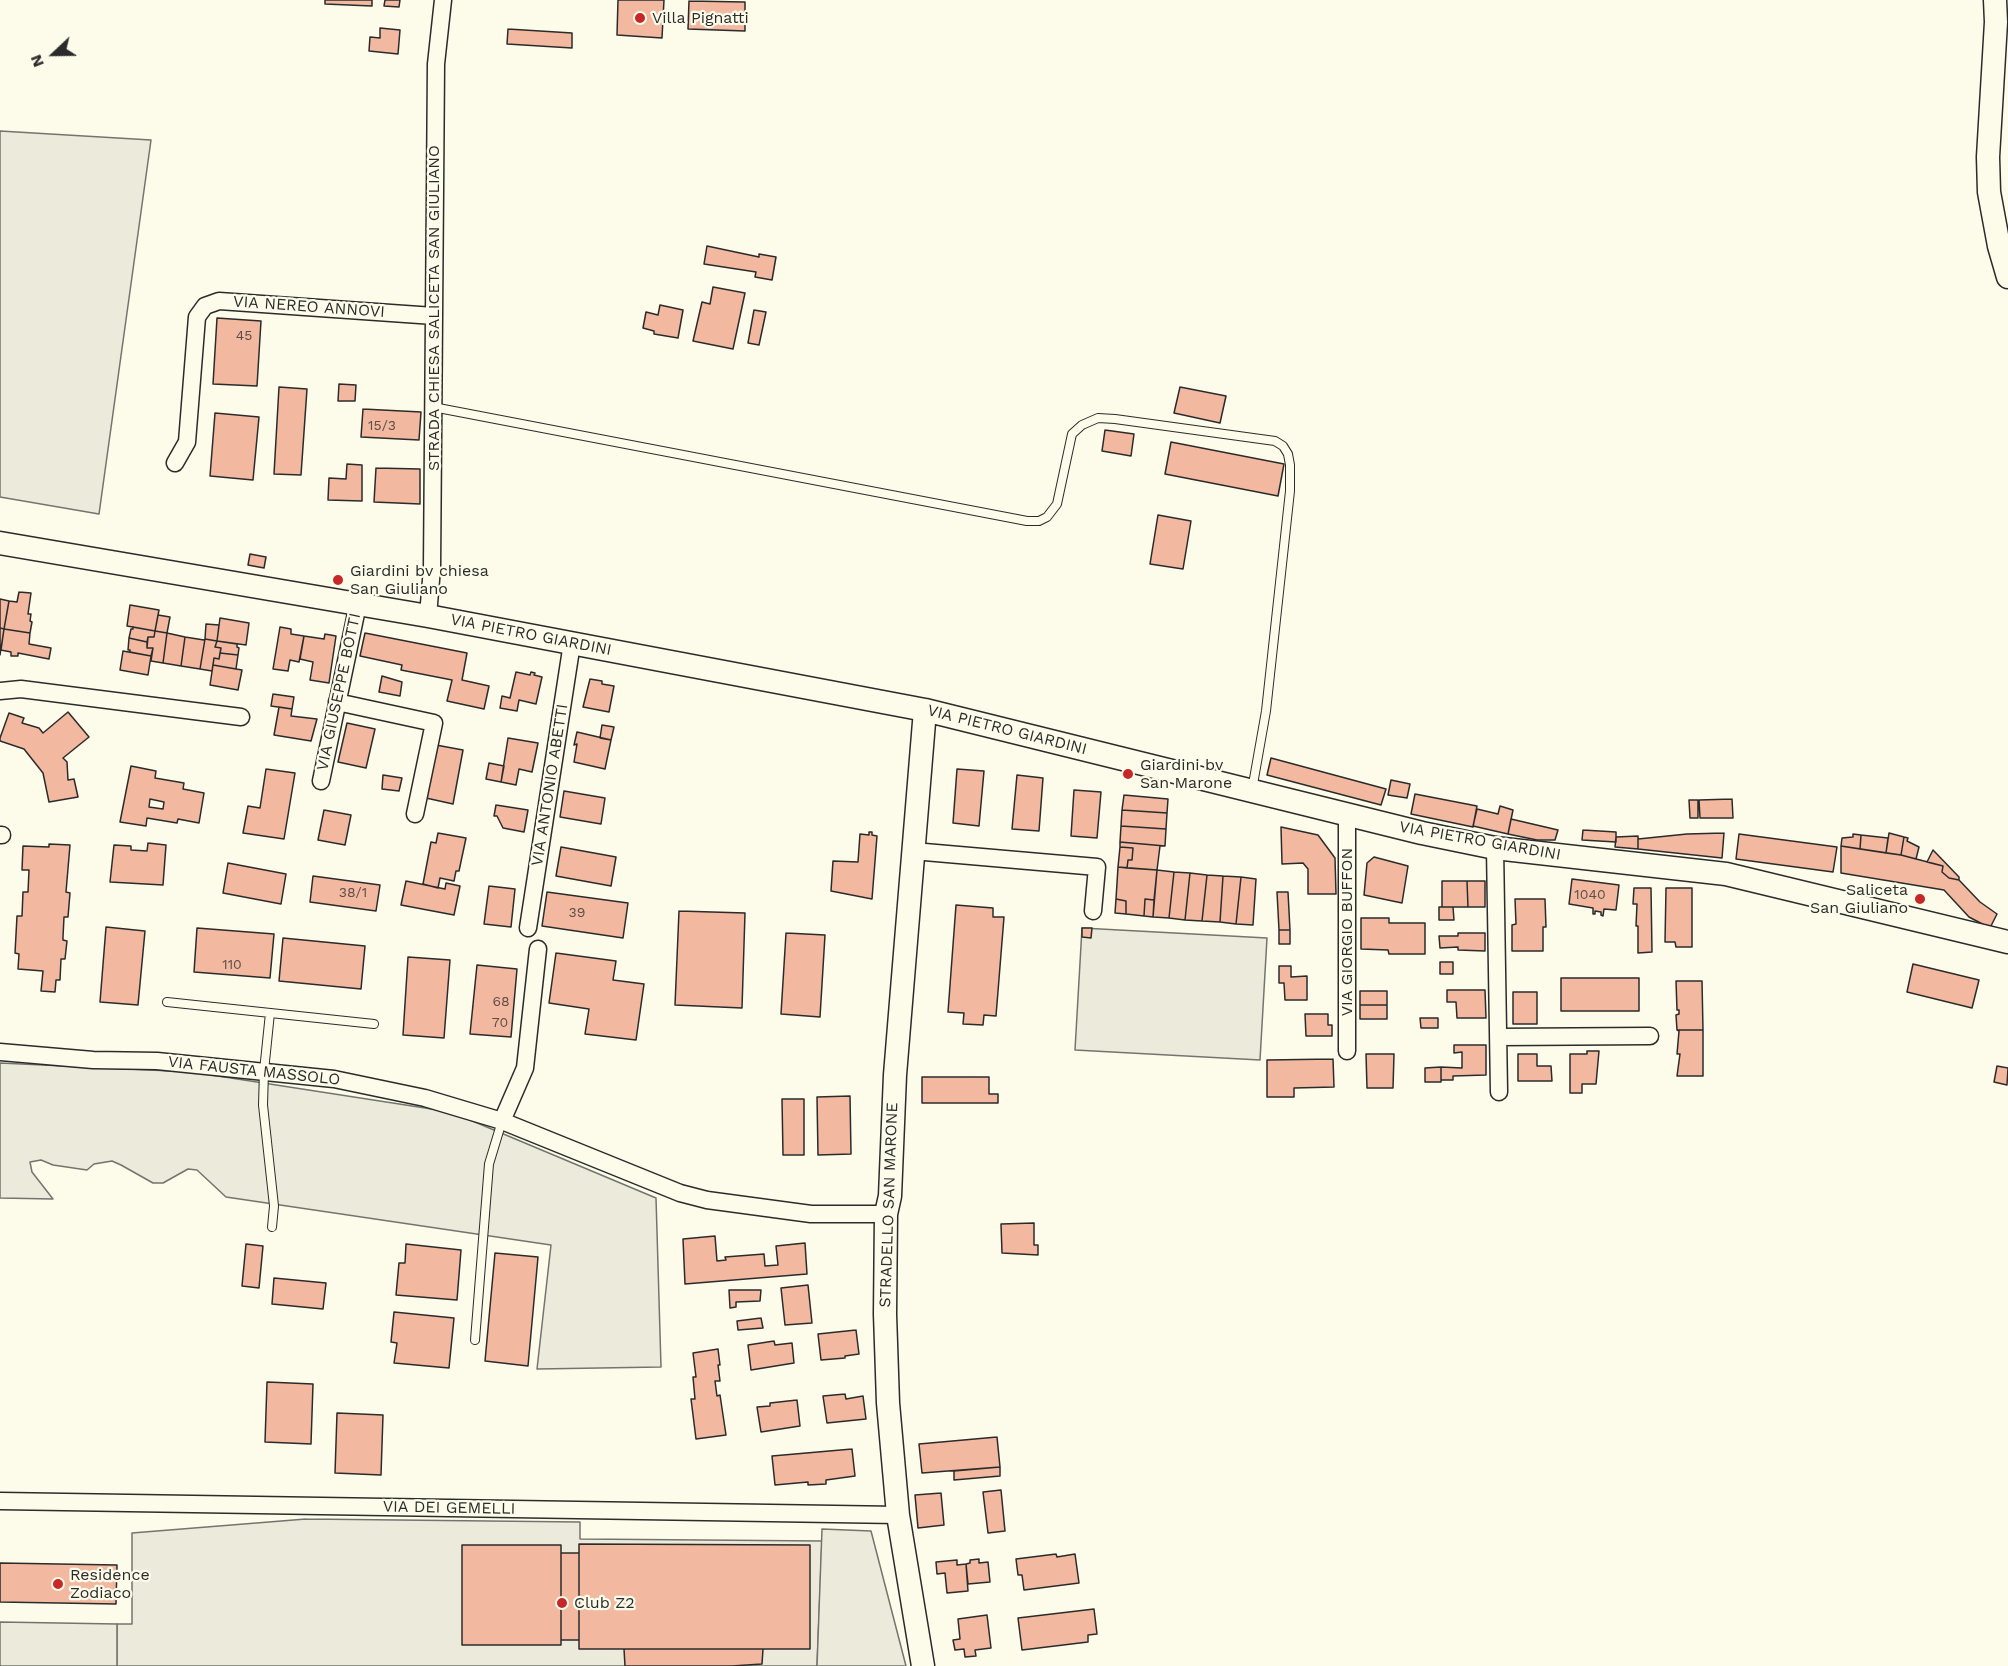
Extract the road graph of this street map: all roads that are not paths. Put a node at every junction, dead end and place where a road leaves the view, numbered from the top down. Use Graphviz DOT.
graph roads {
  1 [pos="443,0"];
  2 [pos="1995,0"];
  3 [pos="2008,277"];
  4 [pos="434,316"];
  5 [pos="433,407"];
  6 [pos="175,463"];
  7 [pos="0,543"];
  8 [pos="358,604"];
  9 [pos="428,616"];
  10 [pos="572,643"];
  11 [pos="0,691"];
  12 [pos="337,702"];
  13 [pos="925,710"];
  14 [pos="242,717"];
  15 [pos="321,781"];
  16 [pos="1252,790"];
  17 [pos="415,814"];
  18 [pos="1347,814"];
  19 [pos="1495,848"];
  20 [pos="914,851"];
  21 [pos="1093,910"];
  22 [pos="528,928"];
  23 [pos="2008,942"];
  24 [pos="538,949"];
  25 [pos="167,1002"];
  26 [pos="270,1013"];
  27 [pos="374,1024"];
  28 [pos="1650,1036"];
  29 [pos="1498,1037"];
  30 [pos="1347,1051"];
  31 [pos="0,1052"];
  32 [pos="264,1071"];
  33 [pos="1499,1092"];
  34 [pos="502,1122"];
  35 [pos="886,1214"];
  36 [pos="272,1227"];
  37 [pos="475,1340"];
  38 [pos="0,1501"];
  39 [pos="898,1515"];
  40 [pos="923,1666"];
  1 -- 4 [label="street, STRADA CHIESA SALICETA SAN GIULIANO"];
  2 -- 3 [label="main road"];
  4 -- 5 [label="street, STRADA CHIESA SALICETA SAN GIULIANO"];
  4 -- 6 [label="street, VIA NEREO ANNOVI"];
  5 -- 9 [label="street, STRADA CHIESA SALICETA SAN GIULIANO"];
  5 -- 16 [label="lane"];
  7 -- 8 [label="main road, VIA PIETRO GIARDINI"];
  8 -- 9 [label="main road, VIA PIETRO GIARDINI"];
  8 -- 12 [label="street, VIA GIUSEPPE BOTTI"];
  9 -- 10 [label="main road, VIA PIETRO GIARDINI"];
  10 -- 13 [label="main road, VIA PIETRO GIARDINI"];
  10 -- 22 [label="street, VIA ANTONIO ABETTI"];
  11 -- 14 [label="street"];
  12 -- 15 [label="street, VIA GIUSEPPE BOTTI"];
  12 -- 17 [label="street"];
  13 -- 16 [label="main road, VIA PIETRO GIARDINI"];
  13 -- 20 [label="main road, STRADELLO SAN MARONE"];
  16 -- 18 [label="main road, VIA PIETRO GIARDINI"];
  18 -- 19 [label="main road, VIA PIETRO GIARDINI"];
  18 -- 30 [label="street, VIA GIORGIO BUFFON"];
  19 -- 23 [label="main road, VIA PIETRO GIARDINI"];
  19 -- 29 [label="street"];
  20 -- 21 [label="street"];
  20 -- 35 [label="main road, STRADELLO SAN MARONE"];
  24 -- 34 [label="street"];
  25 -- 26 [label="lane"];
  26 -- 27 [label="lane"];
  26 -- 32 [label="lane"];
  28 -- 29 [label="street"];
  29 -- 33 [label="street"];
  31 -- 32 [label="street, VIA FAUSTA MASSOLO"];
  32 -- 34 [label="street, VIA FAUSTA MASSOLO"];
  32 -- 36 [label="lane"];
  34 -- 35 [label="street, VIA FAUSTA MASSOLO"];
  34 -- 37 [label="lane"];
  35 -- 39 [label="main road, STRADELLO SAN MARONE"];
  38 -- 39 [label="street, VIA DEI GEMELLI"];
  39 -- 40 [label="main road, STRADELLO SAN MARONE"];
}
